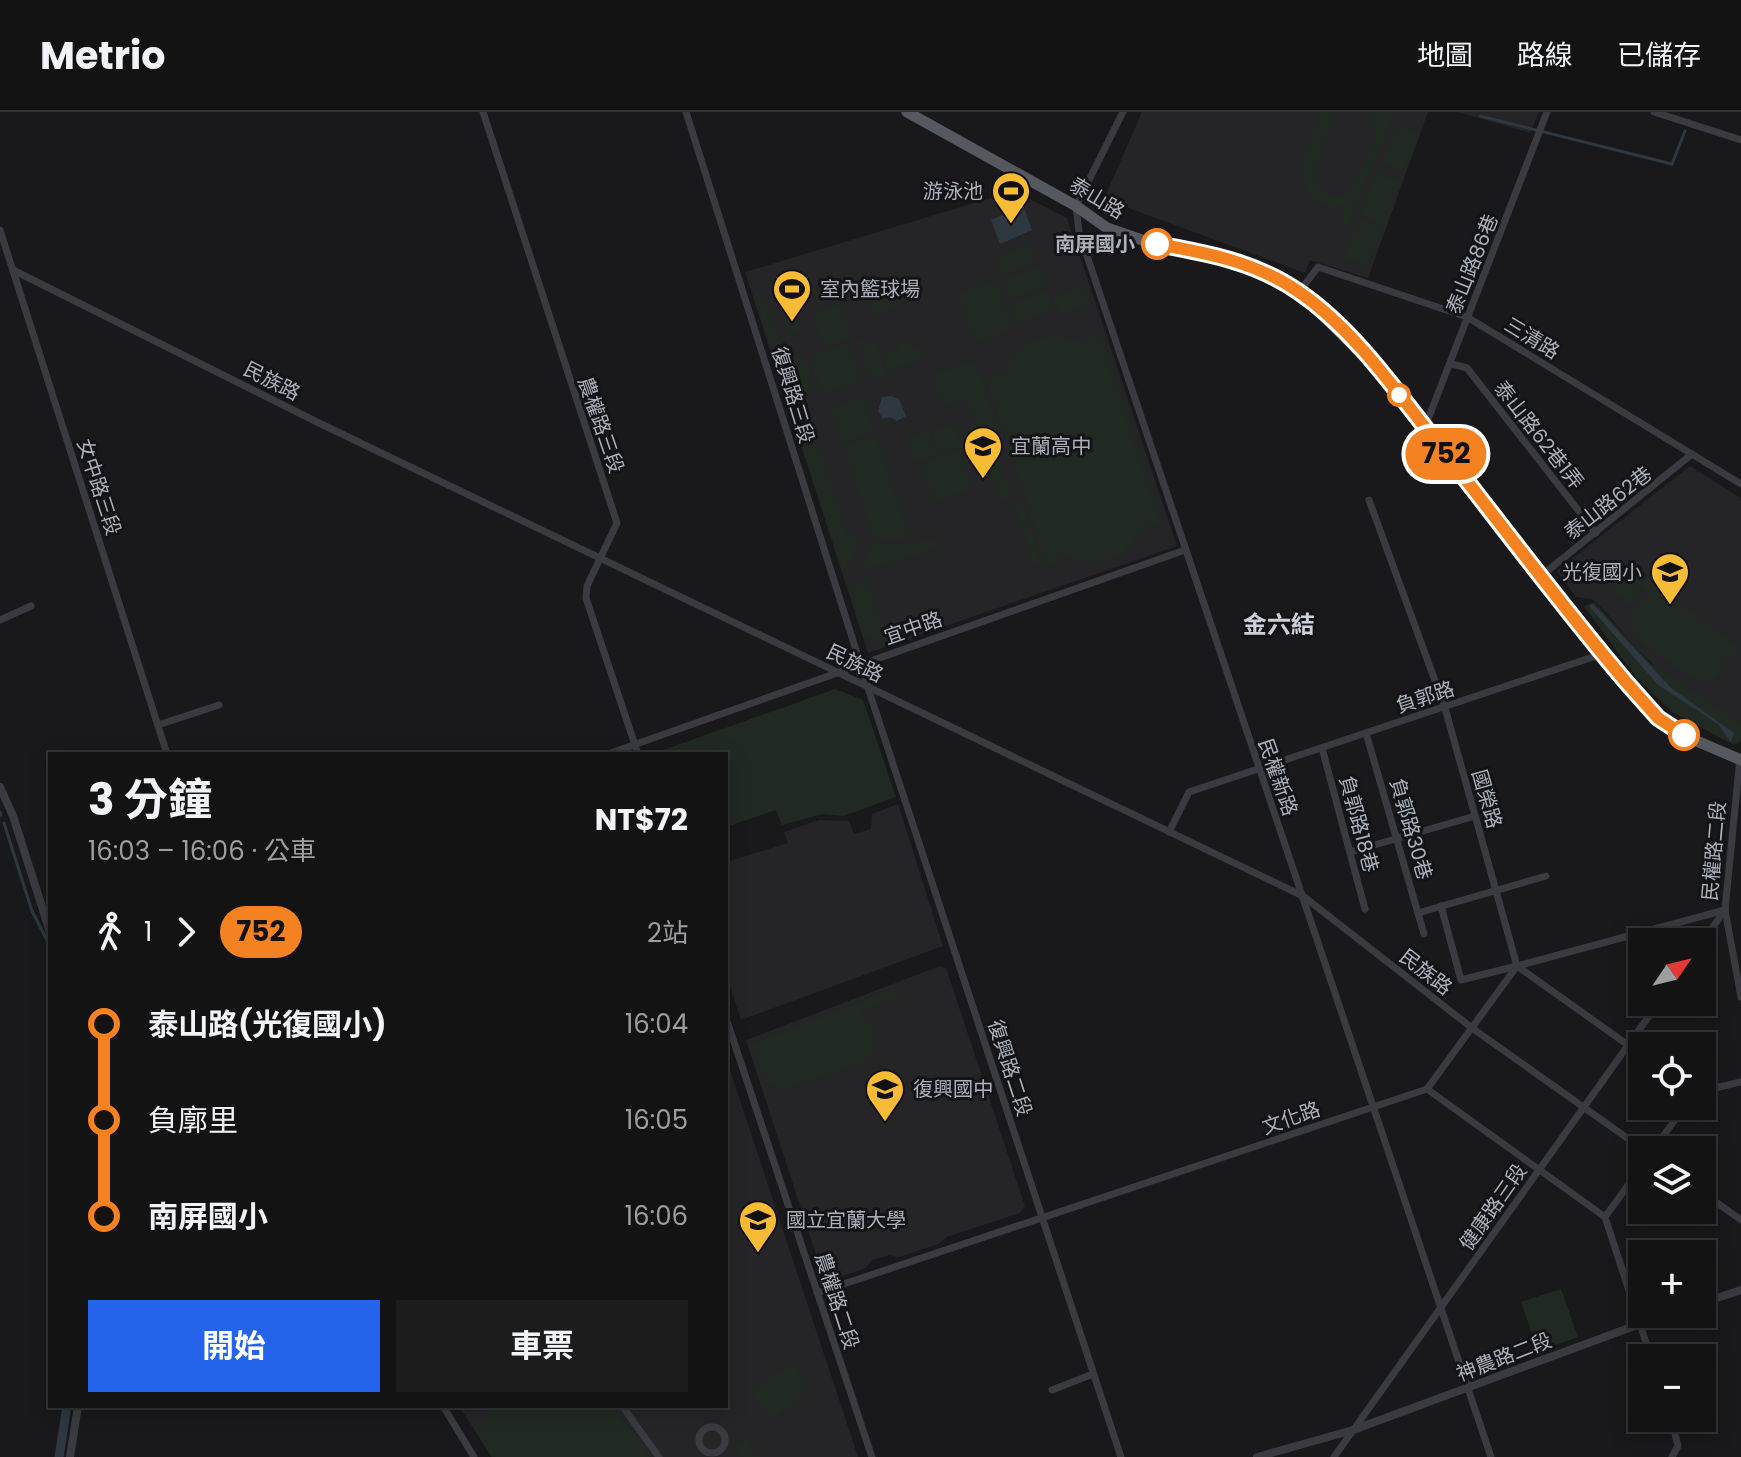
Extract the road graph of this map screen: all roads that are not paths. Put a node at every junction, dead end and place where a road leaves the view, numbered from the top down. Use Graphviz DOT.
graph roads {
  1 [pos="483,112"];
  2 [pos="686,112"];
  3 [pos="907,112"];
  4 [pos="1123,112"];
  5 [pos="1547,112"];
  6 [pos="1654,112"];
  7 [pos="1741,140"];
  8 [pos="1076,206"];
  9 [pos="0,230"];
  10 [pos="13,270"];
  11 [pos="1299,292"];
  12 [pos="1467,317"];
  13 [pos="1452,364"];
  14 [pos="1425,427"];
  15 [pos="1692,454"];
  16 [pos="1741,484"];
  17 [pos="1369,500"];
  18 [pos="1596,533"];
  19 [pos="1185,550"];
  20 [pos="601,558"];
  21 [pos="1541,576"];
  22 [pos="31,606"];
  23 [pos="0,620"];
  24 [pos="1602,654"];
  25 [pos="861,663"];
  26 [pos="838,673"];
  27 [pos="868,688"];
  28 [pos="219,705"];
  29 [pos="1445,708"];
  30 [pos="158,725"];
  31 [pos="1366,733"];
  32 [pos="635,745"];
  33 [pos="1322,748"];
  34 [pos="166,752"];
  35 [pos="614,752"];
  36 [pos="637,752"];
  37 [pos="1740,758"];
  38 [pos="1258,768"];
  39 [pos="0,787"];
  40 [pos="1475,816"];
  41 [pos="1169,832"];
  42 [pos="1397,838"];
  43 [pos="1350,852"];
  44 [pos="1546,876"];
  45 [pos="1496,890"];
  46 [pos="1303,896"];
  47 [pos="1441,906"];
  48 [pos="1365,909"];
  49 [pos="1725,910"];
  50 [pos="1418,913"];
  51 [pos="48,926"];
  52 [pos="1712,928"];
  53 [pos="1424,934"];
  54 [pos="1517,966"];
  55 [pos="1741,997"];
  56 [pos="1472,1028"];
  57 [pos="728,1031"];
  58 [pos="1628,1045"];
  59 [pos="1741,1082"];
  60 [pos="1716,1088"];
  61 [pos="1427,1089"];
  62 [pos="1372,1107"];
  63 [pos="1584,1107"];
  64 [pos="1628,1139"];
  65 [pos="1539,1169"];
  66 [pos="1628,1185"];
  67 [pos="1716,1202"];
  68 [pos="1042,1216"];
  69 [pos="1605,1217"];
  70 [pos="1741,1220"];
  71 [pos="1628,1289"];
  72 [pos="1741,1290"];
  73 [pos="817,1293"];
  74 [pos="1716,1298"];
  75 [pos="1441,1310"];
  76 [pos="1628,1327"];
  77 [pos="1093,1374"];
  78 [pos="1467,1388"];
  79 [pos="1052,1390"];
  80 [pos="78,1408"];
  81 [pos="444,1408"];
  82 [pos="623,1408"];
  83 [pos="1353,1430"];
  84 [pos="1674,1432"];
  85 [pos="718,1449"];
  86 [pos="700,1454"];
  87 [pos="70,1457"];
  88 [pos="474,1457"];
  89 [pos="659,1457"];
  90 [pos="724,1457"];
  91 [pos="872,1457"];
  92 [pos="1121,1457"];
  93 [pos="1257,1457"];
  94 [pos="1334,1457"];
  95 [pos="1491,1457"];
  96 [pos="1672,1457"];
  1 -- 20 [label="street, 農權路三段"];
  2 -- 25 [label="street, 復興路三段"];
  3 -- 8 [label="main road, 泰山路"];
  4 -- 8 [label="street"];
  5 -- 12 [label="street, 泰山路86巷"];
  6 -- 7 [label="street"];
  8 -- 11 [label="main road, 泰山路"];
  8 -- 19 [label="street, 民權新路"];
  9 -- 10 [label="street, 女中路三段"];
  10 -- 20 [label="street, 民族路"];
  10 -- 30 [label="street, 女中路三段"];
  11 -- 12 [label="street, 三清路"];
  11 -- 14 [label="main road, 泰山路"];
  12 -- 13 [label="street, 泰山路86巷"];
  12 -- 15 [label="street, 三清路"];
  13 -- 14 [label="street, 泰山路86巷"];
  13 -- 18 [label="street, 泰山路62巷1弄"];
  14 -- 21 [label="main road, 泰山路"];
  15 -- 16 [label="street, 三清路"];
  15 -- 18 [label="street, 泰山路62巷"];
  17 -- 29 [label="street, 國榮路"];
  18 -- 21 [label="street, 泰山路62巷"];
  19 -- 25 [label="street, 宜中路"];
  19 -- 38 [label="street, 民權新路"];
  20 -- 26 [label="street, 民族路"];
  20 -- 32 [label="street, 農權路三段"];
  21 -- 24 [label="main road, 泰山路"];
  22 -- 23 [label="street"];
  24 -- 29 [label="street, 負郭路"];
  24 -- 37 [label="main road, 泰山路"];
  25 -- 26 [label="street, 宜中路"];
  25 -- 27 [label="street, 復興路三段"];
  26 -- 27 [label="street, 民族路"];
  26 -- 32 [label="street, 宜中路"];
  27 -- 41 [label="street, 民族路"];
  27 -- 68 [label="street, 復興路二段"];
  28 -- 30 [label="street"];
  29 -- 31 [label="street, 負郭路"];
  29 -- 40 [label="street, 國榮路"];
  30 -- 34 [label="street, 女中路三段"];
  31 -- 33 [label="street, 負郭路"];
  31 -- 42 [label="street, 負郭路30巷"];
  32 -- 35 [label="street, 宜中路"];
  32 -- 36 [label="street"];
  33 -- 38 [label="street, 負郭路"];
  33 -- 43 [label="street, 負郭路18巷"];
  37 -- 49 [label="street, 民權路二段"];
  38 -- 41 [label="street, 負郭路"];
  38 -- 46 [label="street, 民權新路"];
  39 -- 51 [label="street"];
  40 -- 42 [label="street"];
  40 -- 45 [label="street, 國榮路"];
  41 -- 46 [label="street, 民族路"];
  42 -- 43 [label="street"];
  42 -- 50 [label="street, 負郭路30巷"];
  43 -- 48 [label="street, 負郭路18巷"];
  44 -- 45 [label="street"];
  45 -- 47 [label="street"];
  45 -- 54 [label="street, 國榮路"];
  46 -- 56 [label="street, 民族路"];
  46 -- 62 [label="street, 民權新路"];
  47 -- 50 [label="street"];
  47 -- 54 [label="street"];
  49 -- 52 [label="street"];
  49 -- 54 [label="street"];
  49 -- 55 [label="street, 民權路二段"];
  50 -- 53 [label="street, 負郭路30巷"];
  54 -- 56 [label="street"];
  54 -- 58 [label="street"];
  56 -- 61 [label="street"];
  56 -- 63 [label="street, 民族路"];
  57 -- 73 [label="street, 農權路二段"];
  58 -- 63 [label="street, 健康路三段"];
  59 -- 60 [label="street"];
  61 -- 62 [label="street, 文化路"];
  61 -- 65 [label="street"];
  62 -- 68 [label="street, 文化路"];
  62 -- 75 [label="street, 民權新路"];
  63 -- 64 [label="street, 民族路"];
  63 -- 65 [label="street, 健康路三段"];
  65 -- 69 [label="street"];
  65 -- 75 [label="street, 健康路三段"];
  66 -- 69 [label="street"];
  67 -- 70 [label="street"];
  68 -- 73 [label="street, 文化路"];
  68 -- 77 [label="street, 復興路二段"];
  69 -- 71 [label="street"];
  72 -- 74 [label="street"];
  73 -- 91 [label="street, 農權路二段"];
  75 -- 78 [label="street, 民權新路"];
  75 -- 83 [label="street, 健康路三段"];
  76 -- 78 [label="street, 神農路二段"];
  77 -- 79 [label="street"];
  77 -- 92 [label="street, 復興路二段"];
  78 -- 83 [label="street, 神農路二段"];
  78 -- 95 [label="street, 民權新路"];
  80 -- 87 [label="street"];
  81 -- 88 [label="street"];
  82 -- 89 [label="street"];
  83 -- 93 [label="street, 神農路二段"];
  83 -- 94 [label="street, 健康路三段"];
  84 -- 96 [label="street"];
  85 -- 86 [label="street"];
  85 -- 86 [label="street"];
  85 -- 90 [label="street"];
}
